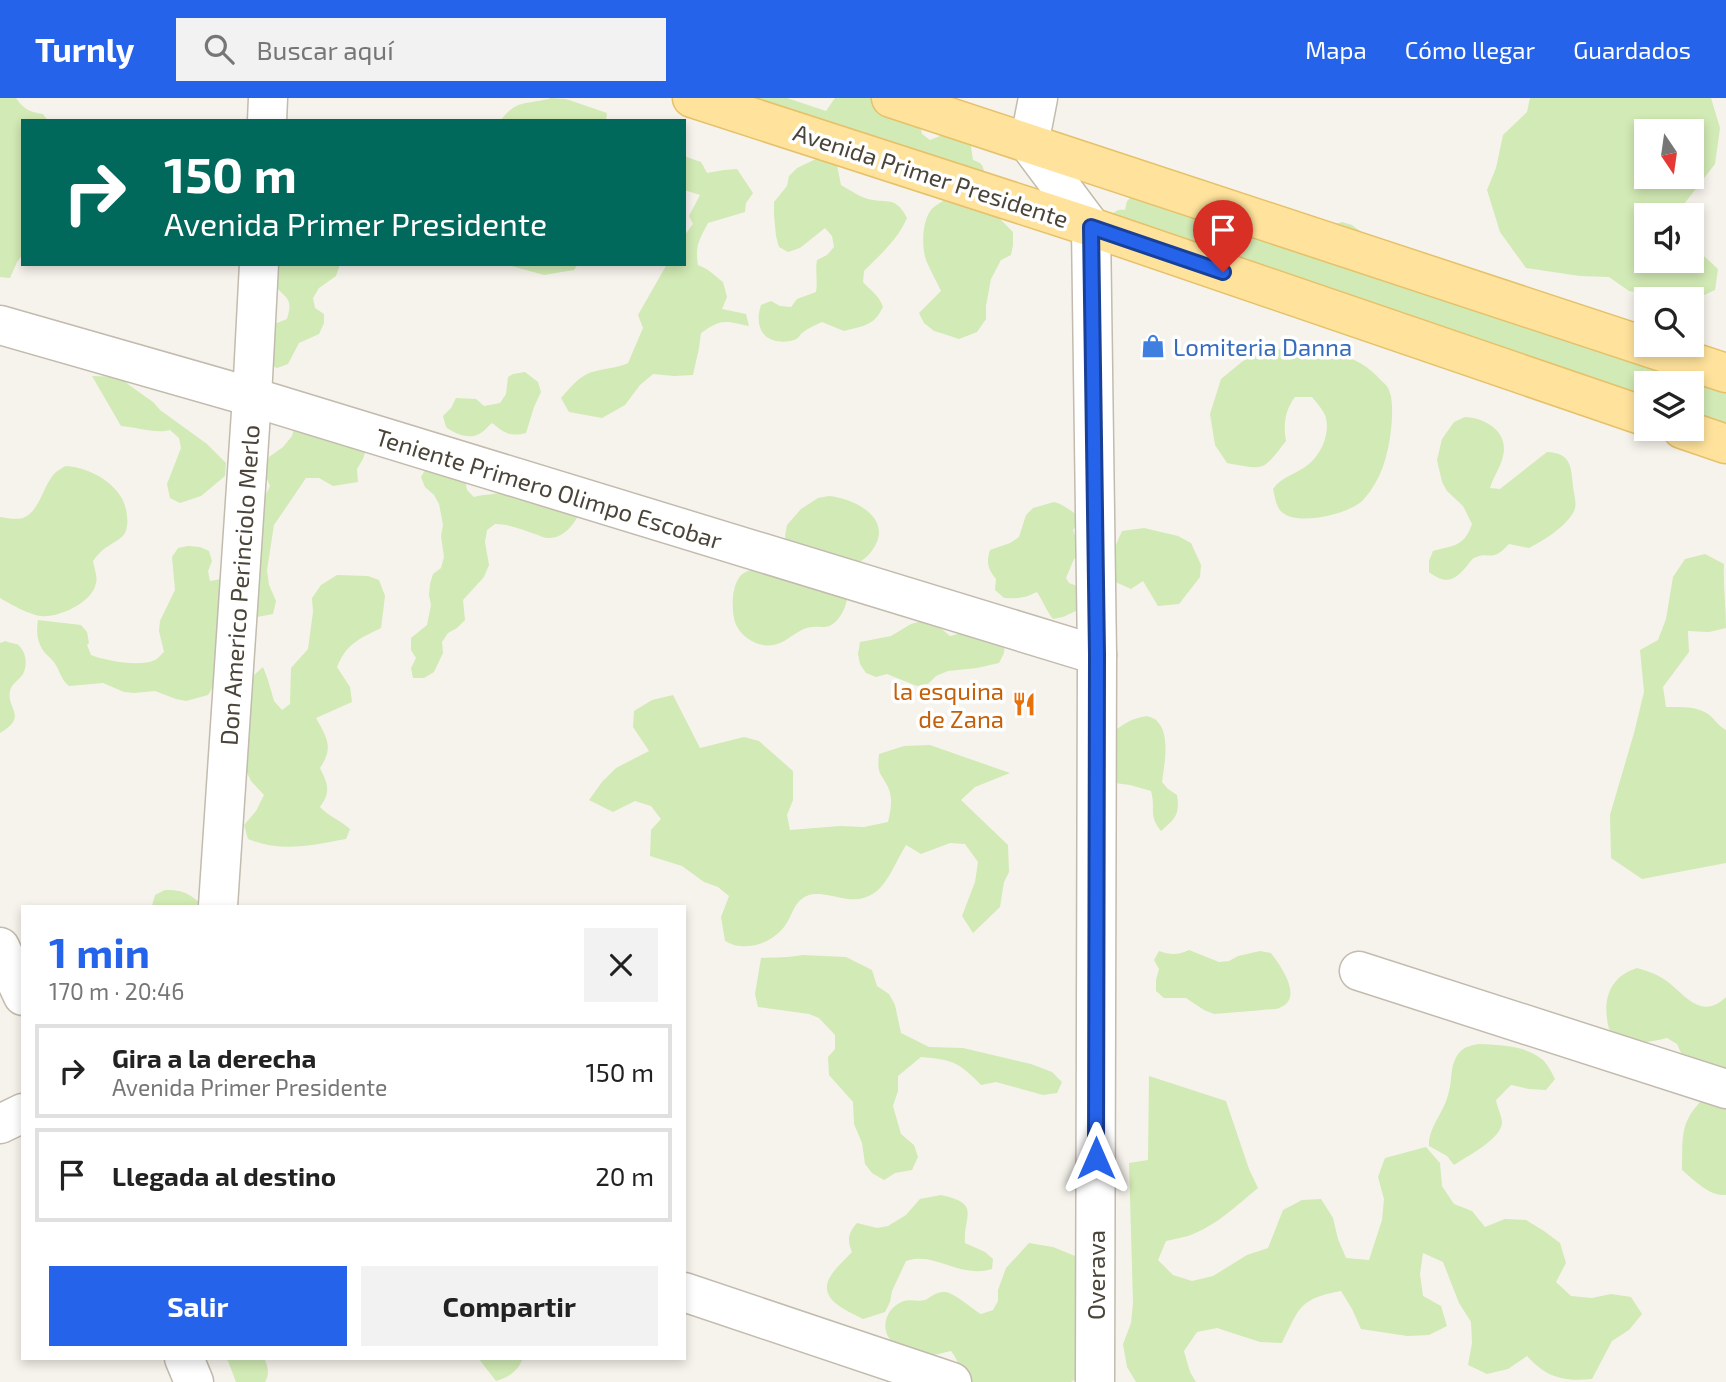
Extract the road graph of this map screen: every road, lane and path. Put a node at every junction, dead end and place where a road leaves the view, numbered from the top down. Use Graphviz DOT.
graph roads {
  1 [pos="268,98"];
  2 [pos="692,98"];
  3 [pos="891,98"];
  4 [pos="1038,98"];
  5 [pos="267,119"];
  6 [pos="1030,144"];
  7 [pos="1091,227"];
  8 [pos="259,266"];
  9 [pos="0,325"];
  10 [pos="1726,373"];
  11 [pos="252,397"];
  12 [pos="1634,413"];
  13 [pos="1704,436"];
  14 [pos="1726,444"];
  15 [pos="1097,654"];
  16 [pos="218,905"];
  17 [pos="0,947"];
  18 [pos="1359,971"];
  19 [pos="21,992"];
  20 [pos="1726,1089"];
  21 [pos="21,1114"];
  22 [pos="0,1124"];
  23 [pos="686,1293"];
  24 [pos="185,1360"];
  25 [pos="194,1382"];
  26 [pos="952,1382"];
  27 [pos="1095,1382"];
  1 -- 5 [label="street"];
  2 -- 7 [label="main road, Avenida Primer Presidente"];
  3 -- 6 [label="main road"];
  4 -- 6 [label="street"];
  6 -- 7 [label="street"];
  6 -- 10 [label="main road"];
  7 -- 12 [label="main road, Avenida Primer Presidente"];
  7 -- 15 [label="street, Overava"];
  8 -- 11 [label="street, Don Americo Perinciolo Merlo"];
  9 -- 11 [label="street, Teniente Primero Olimpo Escobar"];
  11 -- 15 [label="street, Teniente Primero Olimpo Escobar"];
  11 -- 16 [label="street, Don Americo Perinciolo Merlo"];
  13 -- 14 [label="main road"];
  15 -- 27 [label="street, Overava"];
  17 -- 19 [label="street"];
  18 -- 20 [label="street"];
  21 -- 22 [label="street"];
  23 -- 26 [label="street"];
  24 -- 25 [label="street"];
}
